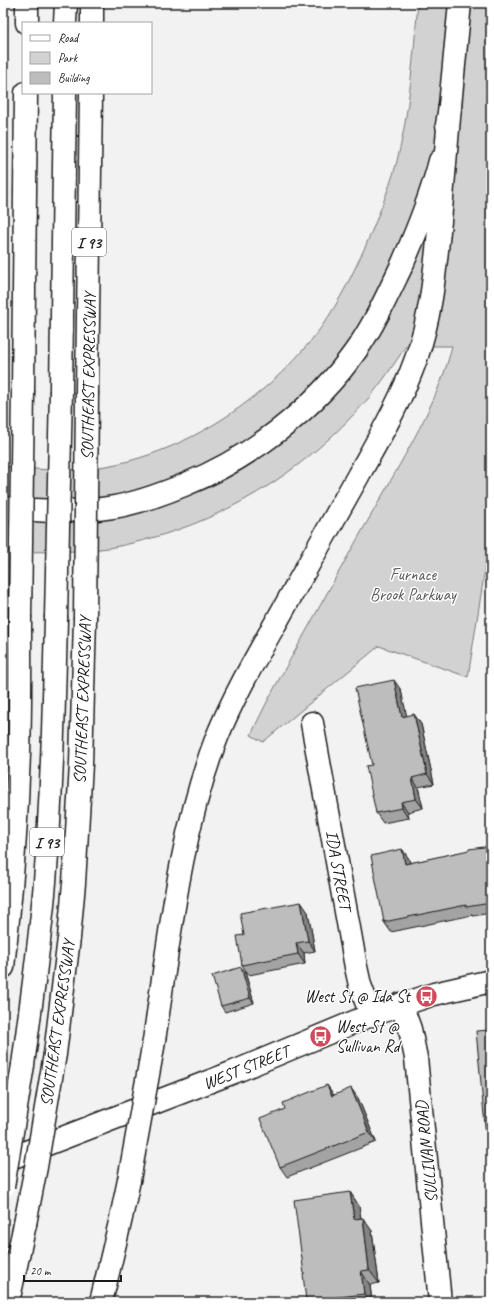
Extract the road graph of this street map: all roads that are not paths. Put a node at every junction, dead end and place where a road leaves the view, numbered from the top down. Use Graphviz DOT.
graph roads {
  1 [pos="27,3"];
  2 [pos="66,3"];
  3 [pos="92,3"];
  4 [pos="460,3"];
  5 [pos="465,3"];
  6 [pos="27,22"];
  7 [pos="65,22"];
  8 [pos="92,22"];
  9 [pos="458,24"];
  10 [pos="26,94"];
  11 [pos="64,94"];
  12 [pos="91,94"];
  13 [pos="450,106"];
  14 [pos="3,508"];
  15 [pos="312,724"];
  16 [pos="3,967"];
  17 [pos="491,981"];
  18 [pos="401,1004"];
  19 [pos="371,1015"];
  20 [pos="3,1161"];
  21 [pos="3,1187"];
  22 [pos="8,1302"];
  23 [pos="101,1302"];
  24 [pos="440,1302"];
  1 -- 6 [label="main road"];
  2 -- 7 [label="main road"];
  3 -- 8 [label="main road"];
  4 -- 9 [label="main road"];
  5 -- 9 [label="main road"];
  9 -- 13 [label="main road"];
  10 -- 16 [label="main road, I 93, bridge"];
  11 -- 21 [label="main road, I 93, bridge"];
  12 -- 22 [label="main road, SOUTHEAST EXPRESSWAY / I 93, bridge"];
  13 -- 14 [label="main road"];
  13 -- 23 [label="main road, bridge"];
  15 -- 19 [label="main road, IDA STREET"];
  17 -- 18 [label="main road, WEST STREET"];
  18 -- 19 [label="main road, WEST STREET"];
  18 -- 24 [label="main road, SULLIVAN ROAD"];
  19 -- 20 [label="main road, WEST STREET"];
}
